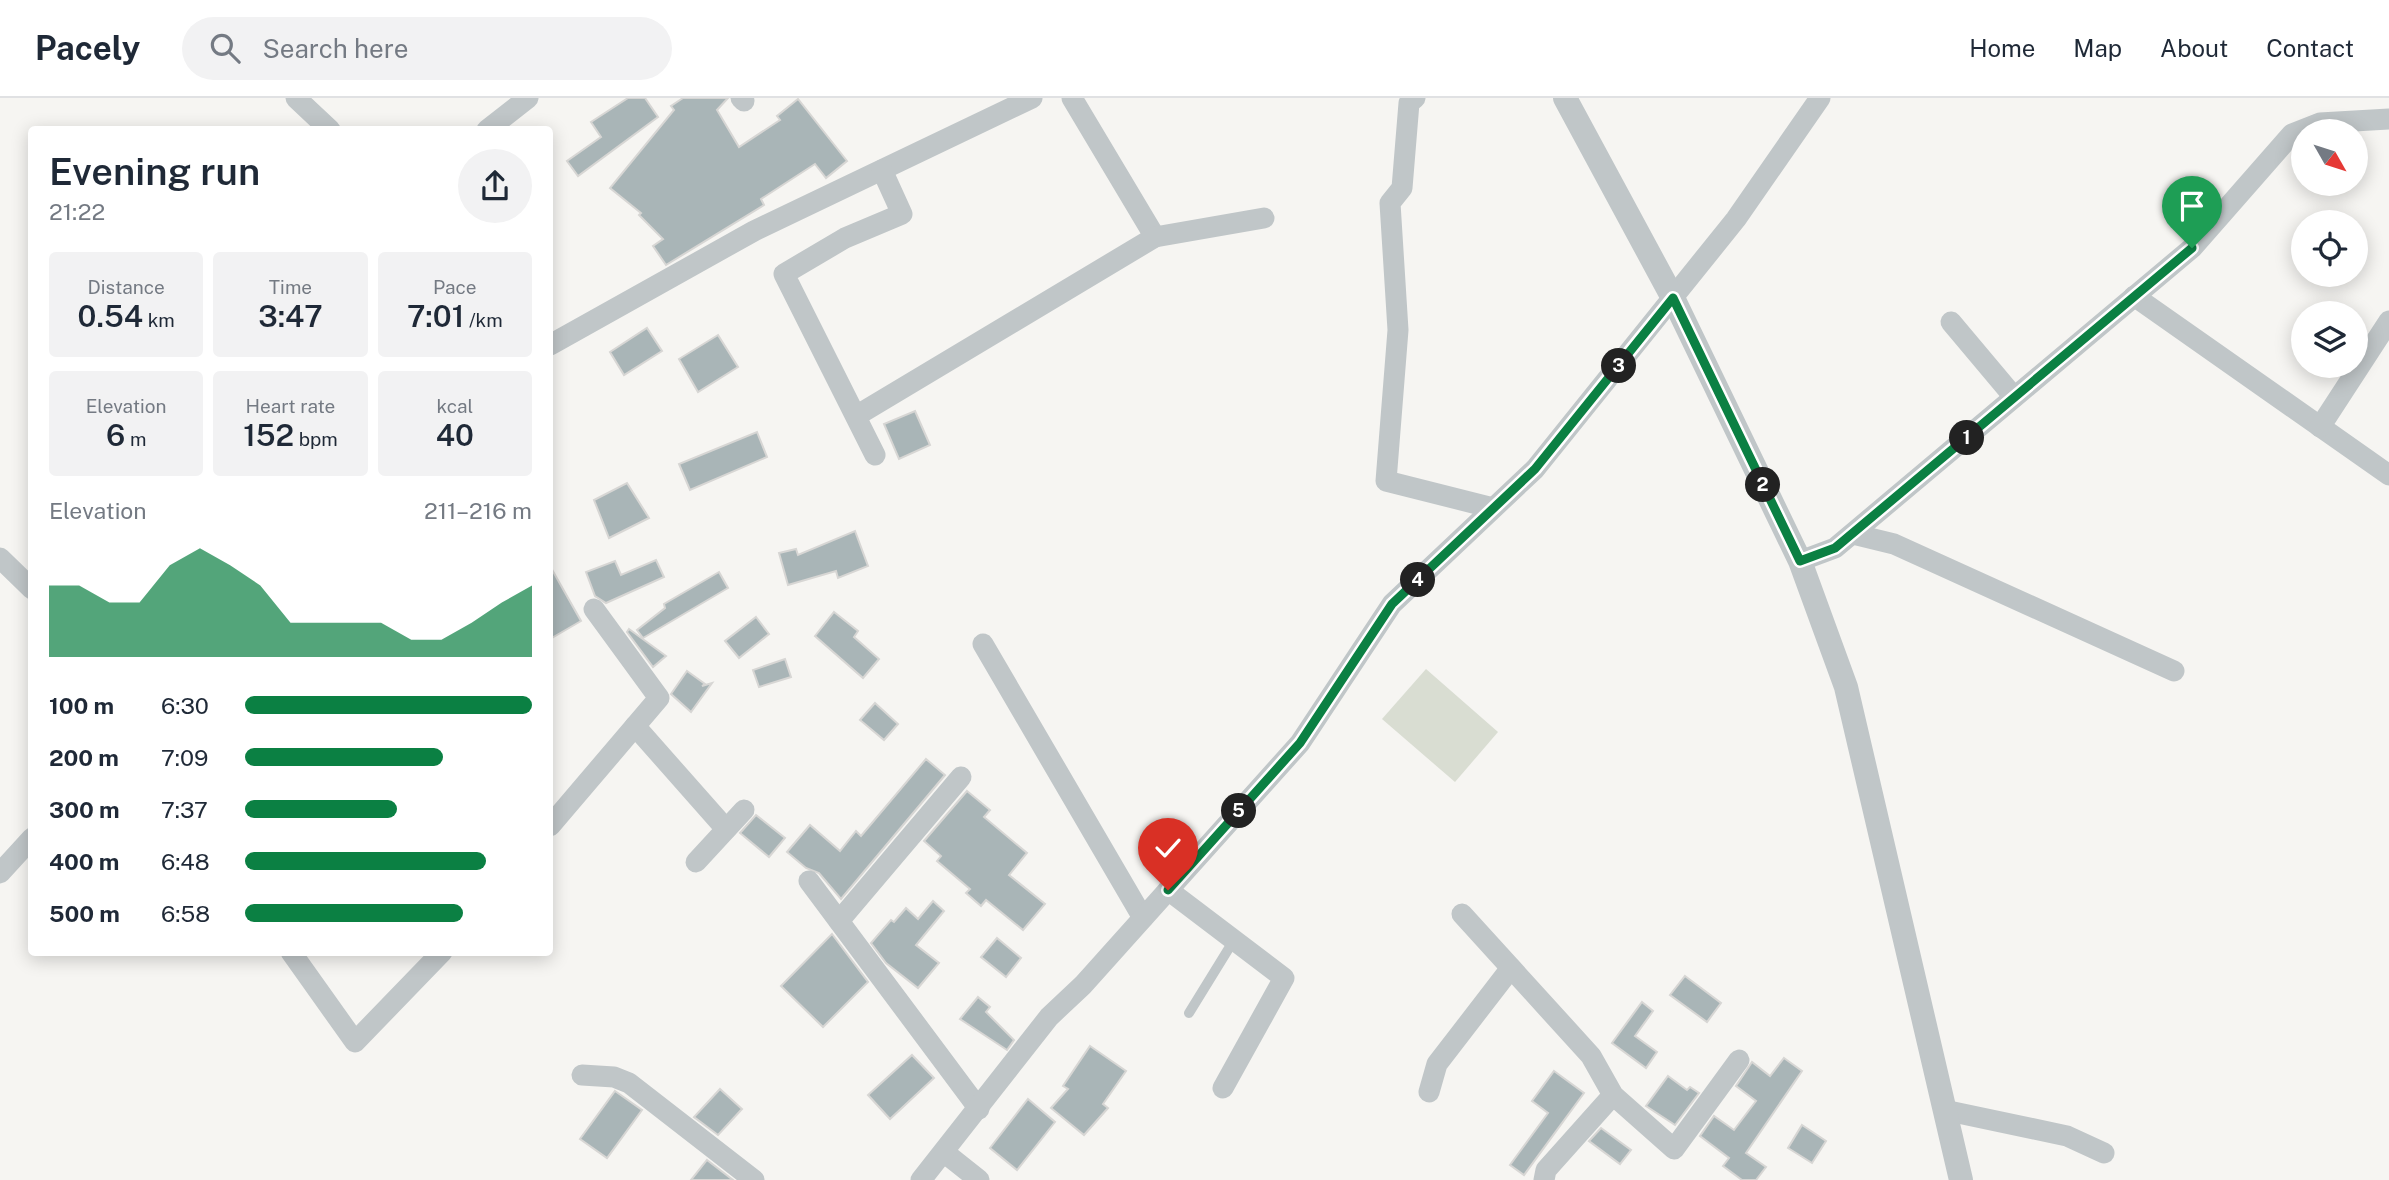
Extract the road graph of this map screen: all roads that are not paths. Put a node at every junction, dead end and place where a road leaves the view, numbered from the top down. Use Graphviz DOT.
graph roads {
  1 [pos="296,98"];
  2 [pos="528,98"];
  3 [pos="1032,98"];
  4 [pos="1072,98"];
  5 [pos="1415,98"];
  6 [pos="1564,98"];
  7 [pos="1821,98"];
  8 [pos="2389,119"];
  9 [pos="323,126"];
  10 [pos="492,126"];
  11 [pos="883,170"];
  12 [pos="1264,218"];
  13 [pos="1155,237"];
  14 [pos="2134,296"];
  15 [pos="1673,298"];
  16 [pos="2389,321"];
  17 [pos="1951,322"];
  18 [pos="553,343"];
  19 [pos="2014,397"];
  20 [pos="856,415"];
  21 [pos="2320,427"];
  22 [pos="875,456"];
  23 [pos="2389,475"];
  24 [pos="1493,508"];
  25 [pos="1853,534"];
  26 [pos="0,558"];
  27 [pos="1800,561"];
  28 [pos="28,585"];
  29 [pos="594,609"];
  30 [pos="983,644"];
  31 [pos="2175,671"];
  32 [pos="635,726"];
  33 [pos="961,777"];
  34 [pos="744,810"];
  35 [pos="553,822"];
  36 [pos="726,829"];
  37 [pos="28,842"];
  38 [pos="695,862"];
  39 [pos="0,873"];
  40 [pos="810,881"];
  41 [pos="1168,890"];
  42 [pos="1462,914"];
  43 [pos="1143,918"];
  44 [pos="839,921"];
  45 [pos="1234,940"];
  46 [pos="295,956"];
  47 [pos="436,956"];
  48 [pos="1511,968"];
  49 [pos="1189,1013"];
  50 [pos="1739,1060"];
  51 [pos="582,1075"];
  52 [pos="1223,1088"];
  53 [pos="1429,1092"];
  54 [pos="1613,1094"];
  55 [pos="979,1109"];
  56 [pos="1944,1110"];
  57 [pos="945,1153"];
  58 [pos="2104,1153"];
  59 [pos="754,1180"];
  60 [pos="921,1180"];
  61 [pos="979,1180"];
  62 [pos="1544,1180"];
  63 [pos="1961,1180"];
  1 -- 9 [label="street"];
  2 -- 10 [label="street"];
  3 -- 11 [label="street"];
  4 -- 13 [label="street"];
  5 -- 24 [label="street"];
  6 -- 15 [label="street"];
  7 -- 15 [label="street"];
  8 -- 14 [label="street"];
  11 -- 18 [label="street"];
  11 -- 20 [label="street"];
  12 -- 13 [label="street"];
  13 -- 20 [label="street"];
  14 -- 19 [label="street"];
  14 -- 21 [label="street"];
  15 -- 24 [label="street"];
  15 -- 27 [label="street"];
  16 -- 21 [label="street"];
  17 -- 19 [label="street"];
  19 -- 25 [label="street"];
  20 -- 22 [label="street"];
  21 -- 23 [label="street"];
  24 -- 41 [label="street"];
  25 -- 27 [label="street"];
  25 -- 31 [label="street"];
  26 -- 28 [label="street"];
  27 -- 56 [label="street"];
  29 -- 32 [label="street"];
  30 -- 43 [label="street"];
  32 -- 35 [label="street"];
  32 -- 36 [label="street"];
  33 -- 44 [label="street"];
  34 -- 36 [label="street"];
  36 -- 38 [label="street"];
  37 -- 39 [label="street"];
  40 -- 44 [label="street"];
  41 -- 43 [label="street"];
  41 -- 45 [label="street"];
  42 -- 48 [label="street"];
  43 -- 55 [label="street"];
  44 -- 55 [label="street"];
  45 -- 49 [label="lane"];
  45 -- 52 [label="street"];
  46 -- 47 [label="street"];
  48 -- 53 [label="street"];
  48 -- 54 [label="street"];
  50 -- 54 [label="street"];
  51 -- 59 [label="street"];
  54 -- 62 [label="street"];
  55 -- 57 [label="street"];
  56 -- 58 [label="street"];
  56 -- 63 [label="street"];
  57 -- 60 [label="street"];
  57 -- 61 [label="street"];
}
